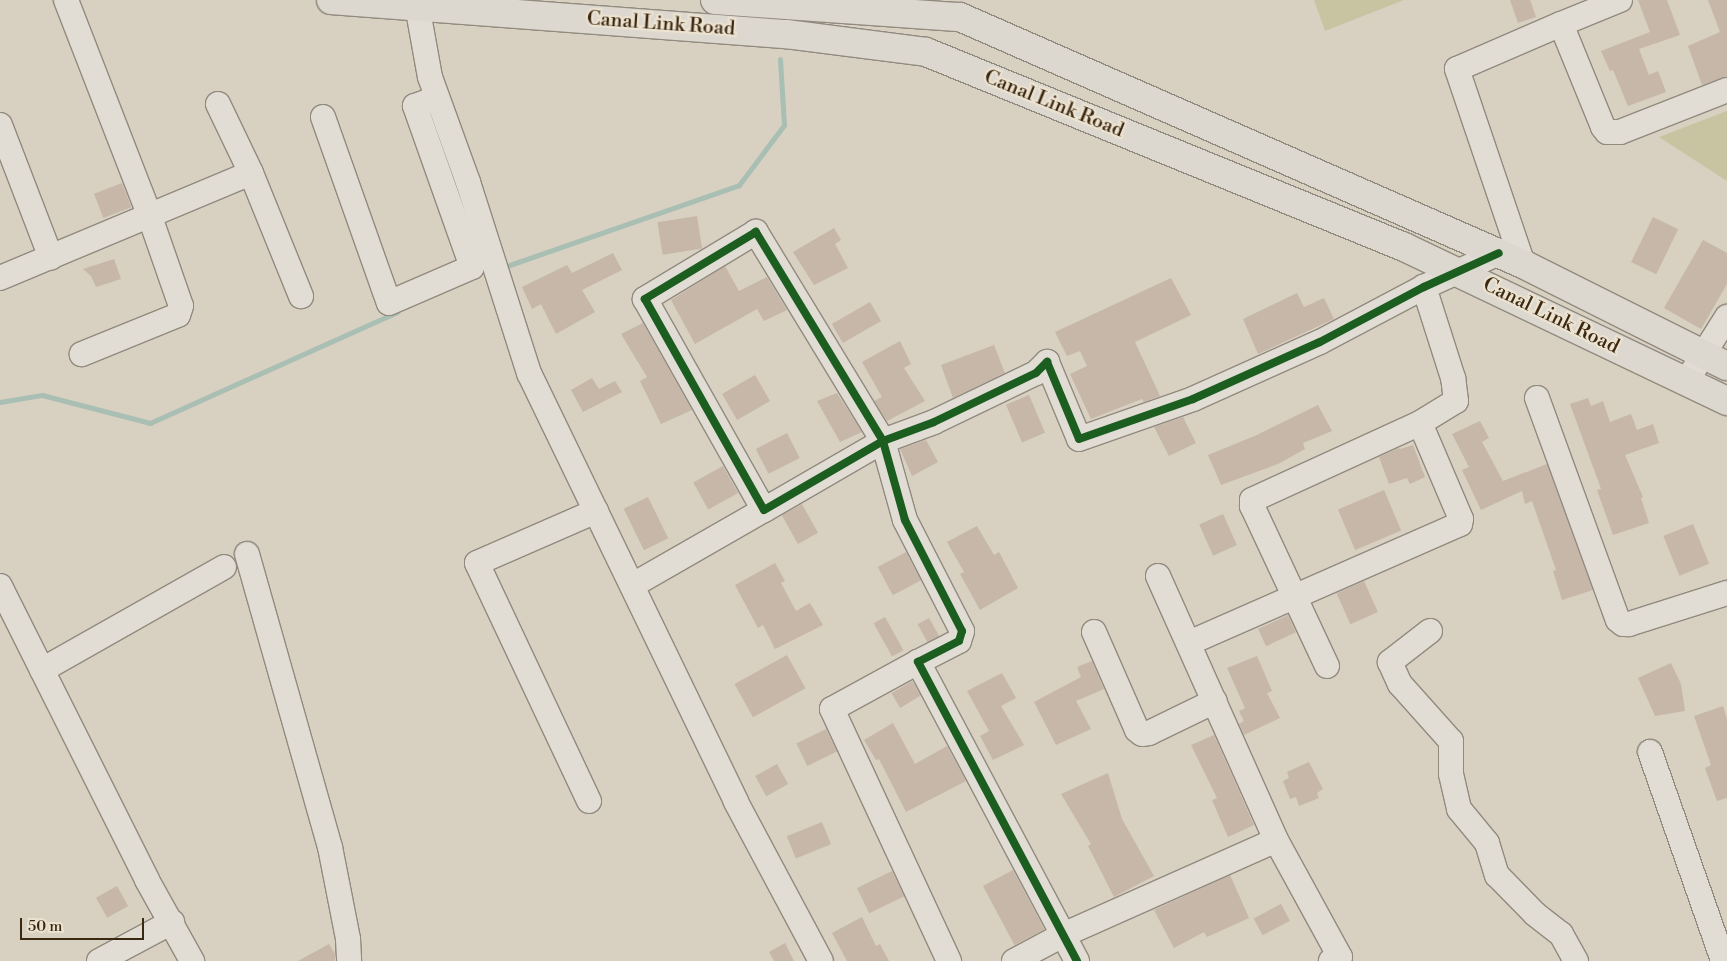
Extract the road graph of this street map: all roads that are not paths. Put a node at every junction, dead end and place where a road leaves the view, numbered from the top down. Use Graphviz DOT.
graph roads {
  1 [pos="66,0"];
  2 [pos="332,0"];
  3 [pos="716,0"];
  4 [pos="1620,0"];
  5 [pos="417,5"];
  6 [pos="898,12"];
  7 [pos="1561,24"];
  8 [pos="888,47"];
  9 [pos="1727,90"];
  10 [pos="218,104"];
  11 [pos="323,117"];
  12 [pos="0,125"];
  13 [pos="251,173"];
  14 [pos="150,217"];
  15 [pos="477,248"];
  16 [pos="51,258"];
  17 [pos="1511,259"];
  18 [pos="1459,271"];
  19 [pos="0,278"];
  20 [pos="1424,287"];
  21 [pos="301,296"];
  22 [pos="1727,317"];
  23 [pos="82,354"];
  24 [pos="1716,361"];
  25 [pos="1686,382"];
  26 [pos="1537,398"];
  27 [pos="1727,401"];
  28 [pos="1420,424"];
  29 [pos="883,441"];
  30 [pos="764,510"];
  31 [pos="596,511"];
  32 [pos="247,554"];
  33 [pos="224,567"];
  34 [pos="1158,576"];
  35 [pos="632,585"];
  36 [pos="0,586"];
  37 [pos="1727,593"];
  38 [pos="1295,596"];
  39 [pos="1430,631"];
  40 [pos="1094,632"];
  41 [pos="1190,643"];
  42 [pos="918,662"];
  43 [pos="1328,666"];
  44 [pos="42,670"];
  45 [pos="1215,701"];
  46 [pos="1650,752"];
  47 [pos="588,800"];
  48 [pos="1276,840"];
  49 [pos="172,922"];
  50 [pos="1063,935"];
  51 [pos="1338,960"];
  52 [pos="99,961"];
  53 [pos="192,961"];
  54 [pos="349,961"];
  55 [pos="821,961"];
  56 [pos="949,961"];
  57 [pos="1014,961"];
  58 [pos="1077,961"];
  59 [pos="1576,961"];
  60 [pos="1723,961"];
  1 -- 14 [label="street"];
  2 -- 5 [label="main road, Canal Link Road"];
  3 -- 6 [label="main road, Canal Link Road"];
  4 -- 7 [label="street"];
  5 -- 8 [label="main road, Canal Link Road"];
  5 -- 15 [label="street"];
  6 -- 8 [label="main road"];
  6 -- 17 [label="main road, Canal Link Road"];
  7 -- 9 [label="street"];
  7 -- 17 [label="street"];
  8 -- 18 [label="main road, Canal Link Road"];
  10 -- 13 [label="street"];
  11 -- 15 [label="street"];
  12 -- 16 [label="street"];
  13 -- 14 [label="street"];
  13 -- 21 [label="street"];
  14 -- 16 [label="street"];
  14 -- 23 [label="street"];
  15 -- 31 [label="street"];
  16 -- 19 [label="street"];
  17 -- 18 [label="street"];
  17 -- 24 [label="main road, Canal Link Road"];
  18 -- 20 [label="street"];
  18 -- 25 [label="main road, Canal Link Road"];
  20 -- 28 [label="street"];
  20 -- 29 [label="street"];
  22 -- 24 [label="street"];
  24 -- 25 [label="street"];
  25 -- 27 [label="main road, Canal Link Road"];
  26 -- 37 [label="street"];
  28 -- 38 [label="street"];
  28 -- 38 [label="street"];
  29 -- 30 [label="street"];
  29 -- 30 [label="street"];
  29 -- 42 [label="street"];
  30 -- 35 [label="street"];
  31 -- 35 [label="street"];
  31 -- 47 [label="street"];
  32 -- 54 [label="street"];
  33 -- 44 [label="street"];
  34 -- 41 [label="street"];
  35 -- 55 [label="street"];
  36 -- 44 [label="street"];
  38 -- 41 [label="street"];
  38 -- 43 [label="street"];
  39 -- 59 [label="street"];
  40 -- 45 [label="street"];
  41 -- 45 [label="street"];
  42 -- 50 [label="street"];
  42 -- 56 [label="street"];
  44 -- 49 [label="street"];
  45 -- 48 [label="street"];
  46 -- 60 [label="street"];
  48 -- 50 [label="street"];
  48 -- 51 [label="street"];
  49 -- 52 [label="street"];
  49 -- 53 [label="street"];
  50 -- 57 [label="street"];
  50 -- 58 [label="street"];
}
